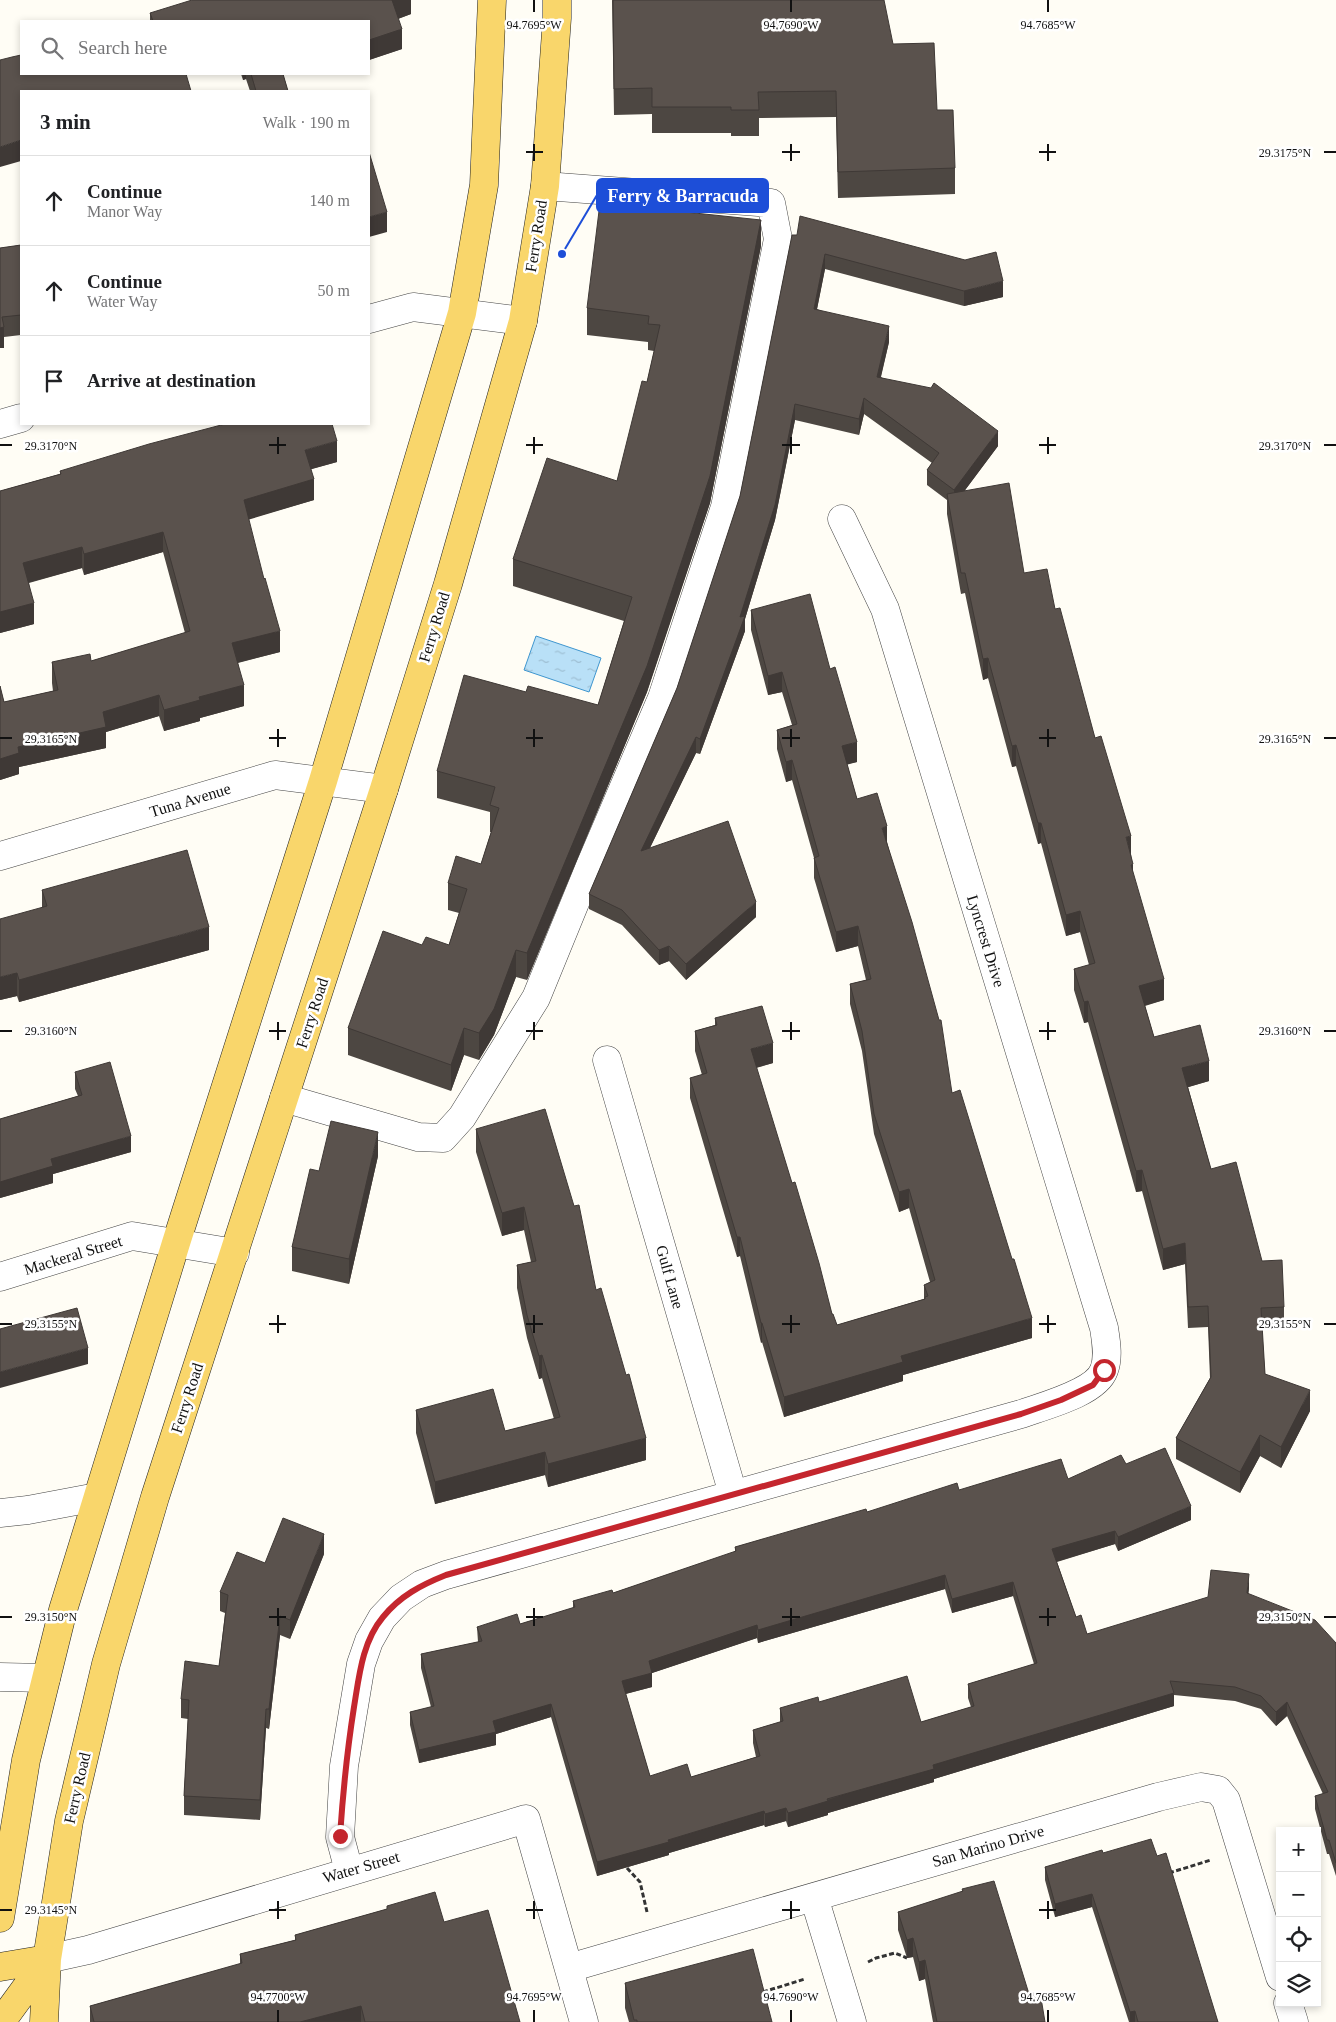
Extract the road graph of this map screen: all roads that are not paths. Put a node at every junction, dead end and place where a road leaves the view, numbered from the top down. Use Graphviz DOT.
graph roads {
  1 [pos="492,0"];
  2 [pos="557,0"];
  3 [pos="545,186"];
  4 [pos="462,313"];
  5 [pos="370,319"];
  6 [pos="522,320"];
  7 [pos="20,418"];
  8 [pos="0,424"];
  9 [pos="842,519"];
  10 [pos="323,781"];
  11 [pos="384,789"];
  12 [pos="0,856"];
  13 [pos="607,1060"];
  14 [pos="284,1098"];
  15 [pos="176,1243"];
  16 [pos="234,1252"];
  17 [pos="0,1277"];
  18 [pos="732,1494"];
  19 [pos="98,1497"];
  20 [pos="0,1513"];
  21 [pos="0,1677"];
  22 [pos="46,1678"];
  23 [pos="349,1870"];
  24 [pos="814,1897"];
  25 [pos="0,1918"];
  26 [pos="47,1959"];
  27 [pos="1276,1964"];
  28 [pos="0,1967"];
  29 [pos="569,1968"];
  30 [pos="1289,2007"];
  31 [pos="1,2022"];
  32 [pos="44,2022"];
  33 [pos="584,2022"];
  34 [pos="852,2022"];
  35 [pos="1294,2022"];
  1 -- 4 [label="main road"];
  2 -- 3 [label="main road, Ferry Road"];
  3 -- 6 [label="main road, Ferry Road"];
  3 -- 14 [label="street"];
  4 -- 5 [label="street"];
  4 -- 6 [label="street"];
  4 -- 10 [label="main road"];
  6 -- 11 [label="main road, Ferry Road"];
  7 -- 8 [label="street"];
  9 -- 18 [label="street, Lyncrest Drive"];
  10 -- 11 [label="street, Tuna Avenue"];
  10 -- 12 [label="street, Tuna Avenue"];
  10 -- 15 [label="main road"];
  11 -- 14 [label="main road, Ferry Road"];
  13 -- 18 [label="street, Gulf Lane"];
  14 -- 16 [label="main road, Ferry Road"];
  15 -- 16 [label="street, Mackeral Street"];
  15 -- 17 [label="street, Mackeral Street"];
  15 -- 19 [label="main road"];
  16 -- 26 [label="main road, Ferry Road"];
  18 -- 23 [label="street"];
  19 -- 20 [label="street"];
  19 -- 22 [label="main road"];
  21 -- 22 [label="street"];
  22 -- 25 [label="main road"];
  23 -- 26 [label="street, Water Street"];
  23 -- 29 [label="street, Water Street"];
  24 -- 27 [label="street, San Marino Drive"];
  24 -- 29 [label="street, San Marino Drive"];
  24 -- 34 [label="street"];
  26 -- 28 [label="main road"];
  26 -- 31 [label="main road"];
  26 -- 32 [label="main road, Ferry Road"];
  29 -- 33 [label="street"];
  30 -- 35 [label="street"];
}
